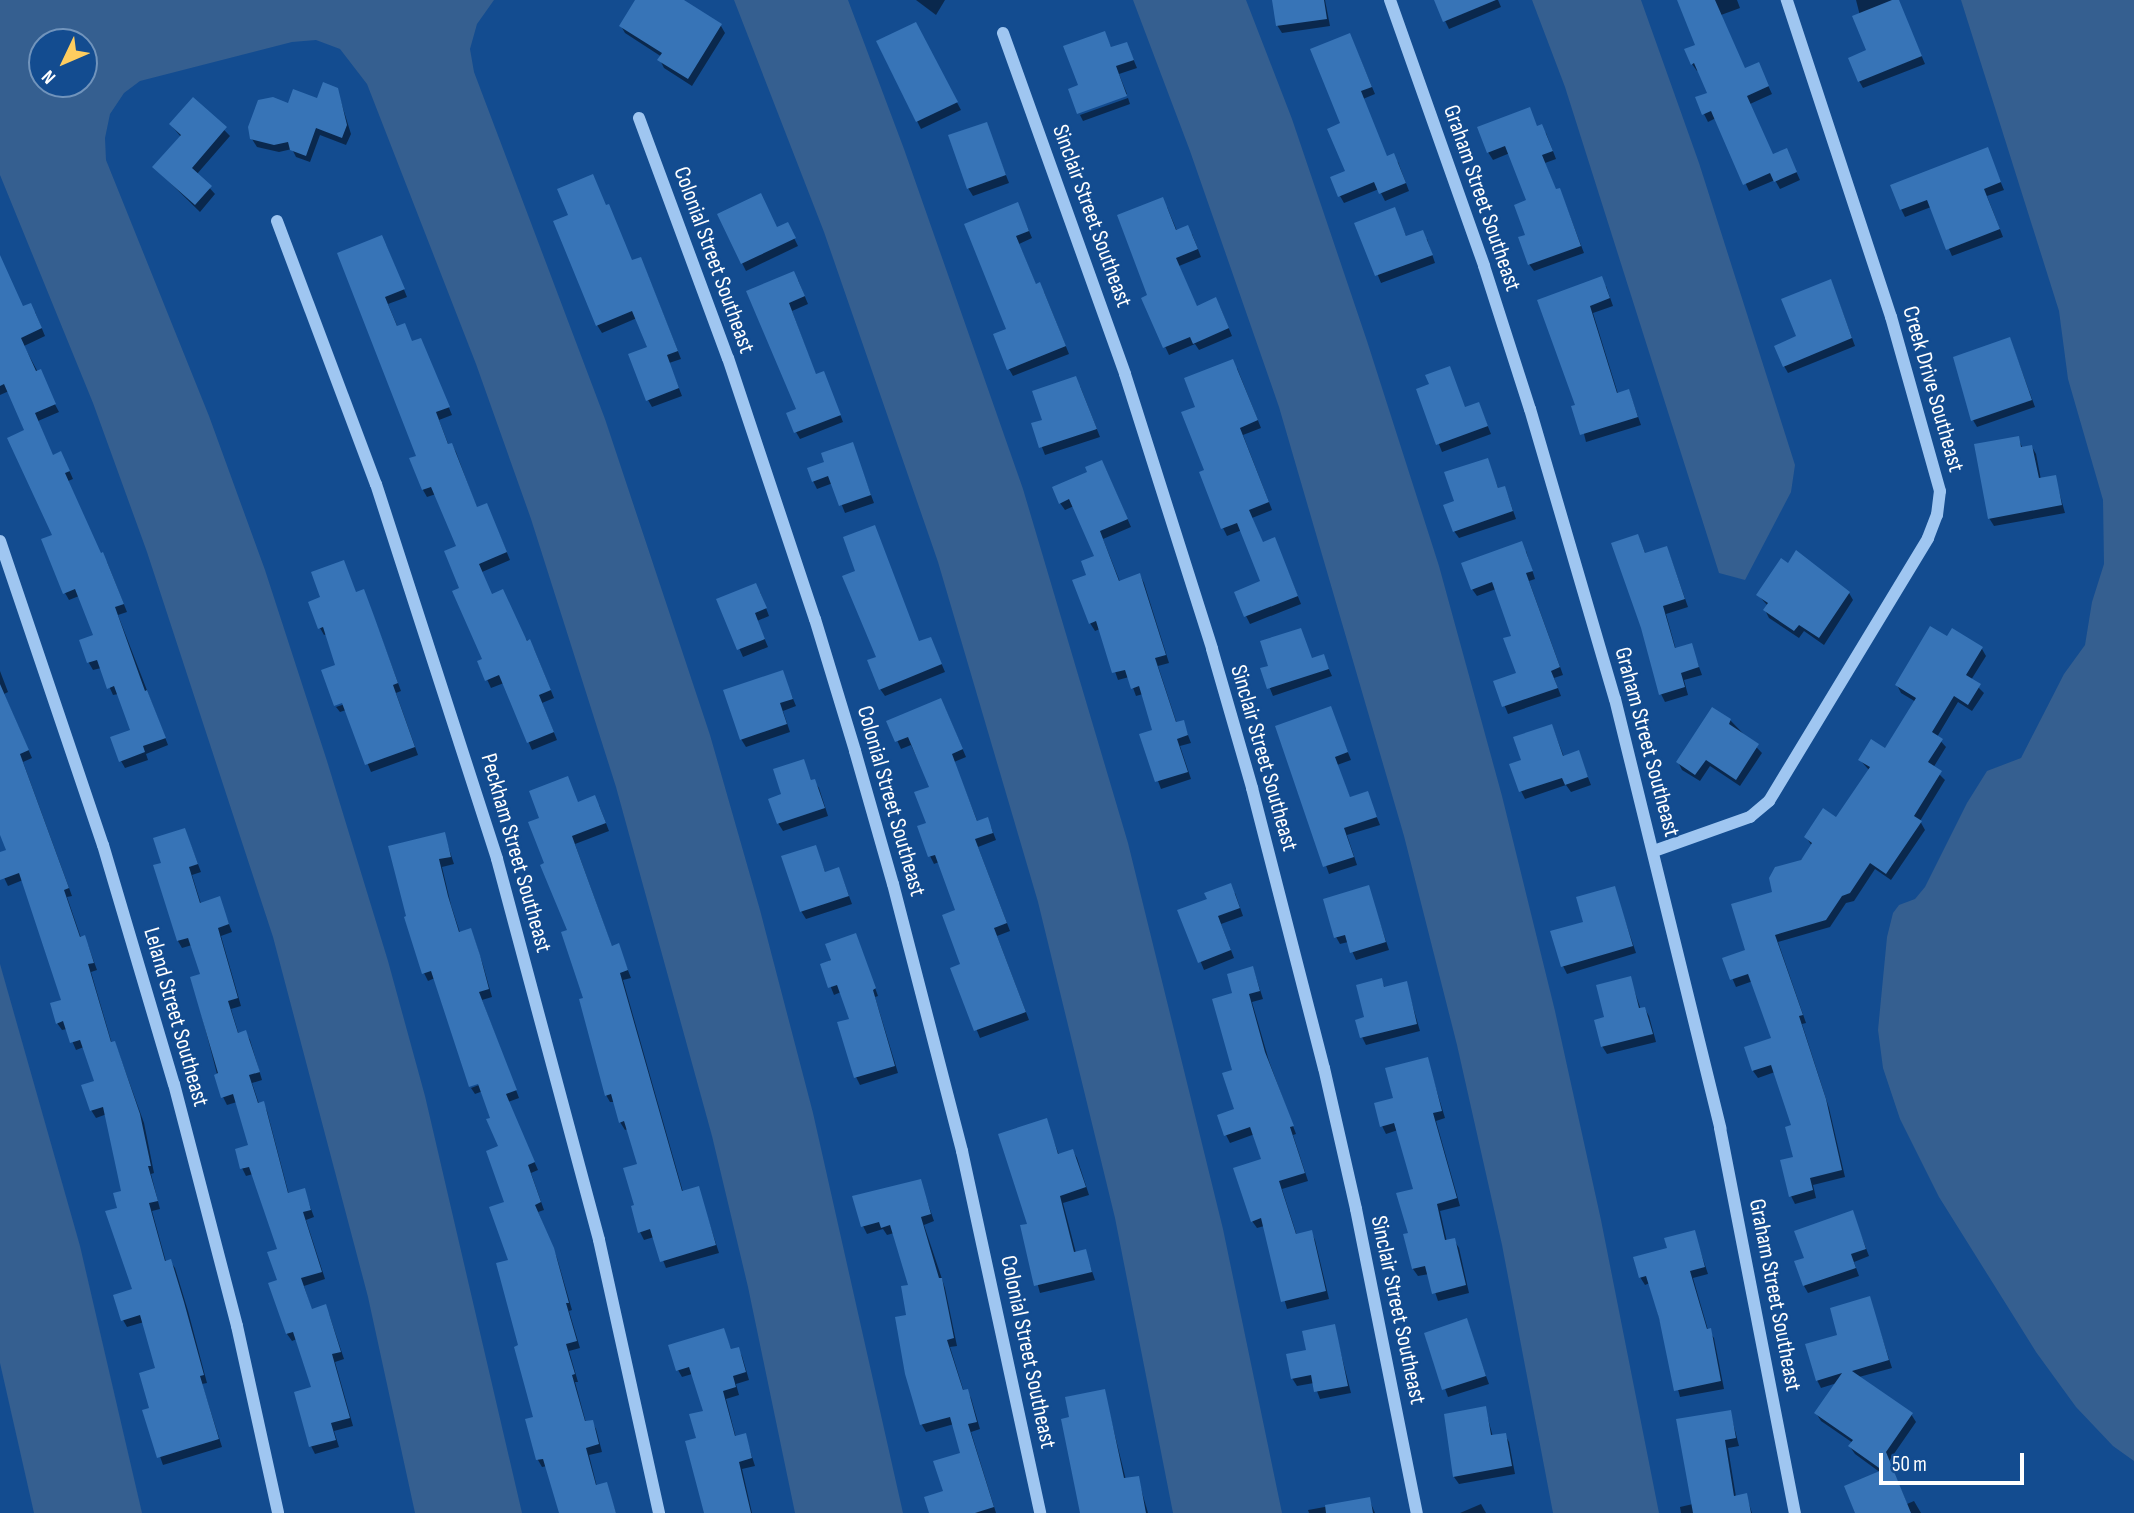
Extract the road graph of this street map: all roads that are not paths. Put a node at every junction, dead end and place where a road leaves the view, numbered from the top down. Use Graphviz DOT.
graph roads {
  1 [pos="1391,0"];
  2 [pos="1787,0"];
  3 [pos="1003,33"];
  4 [pos="639,118"];
  5 [pos="277,221"];
  6 [pos="0,541"];
  7 [pos="1654,851"];
  8 [pos="278,1513"];
  9 [pos="659,1513"];
  10 [pos="1040,1513"];
  11 [pos="1417,1513"];
  12 [pos="1795,1513"];
  1 -- 7 [label="street, Graham Street Southeast"];
  2 -- 7 [label="street, Creek Drive Southeast"];
  3 -- 11 [label="street, Sinclair Street Southeast"];
  4 -- 10 [label="street, Colonial Street Southeast"];
  5 -- 9 [label="street, Peckham Street Southeast"];
  6 -- 8 [label="street, Leland Street Southeast"];
  7 -- 12 [label="street, Graham Street Southeast"];
}
